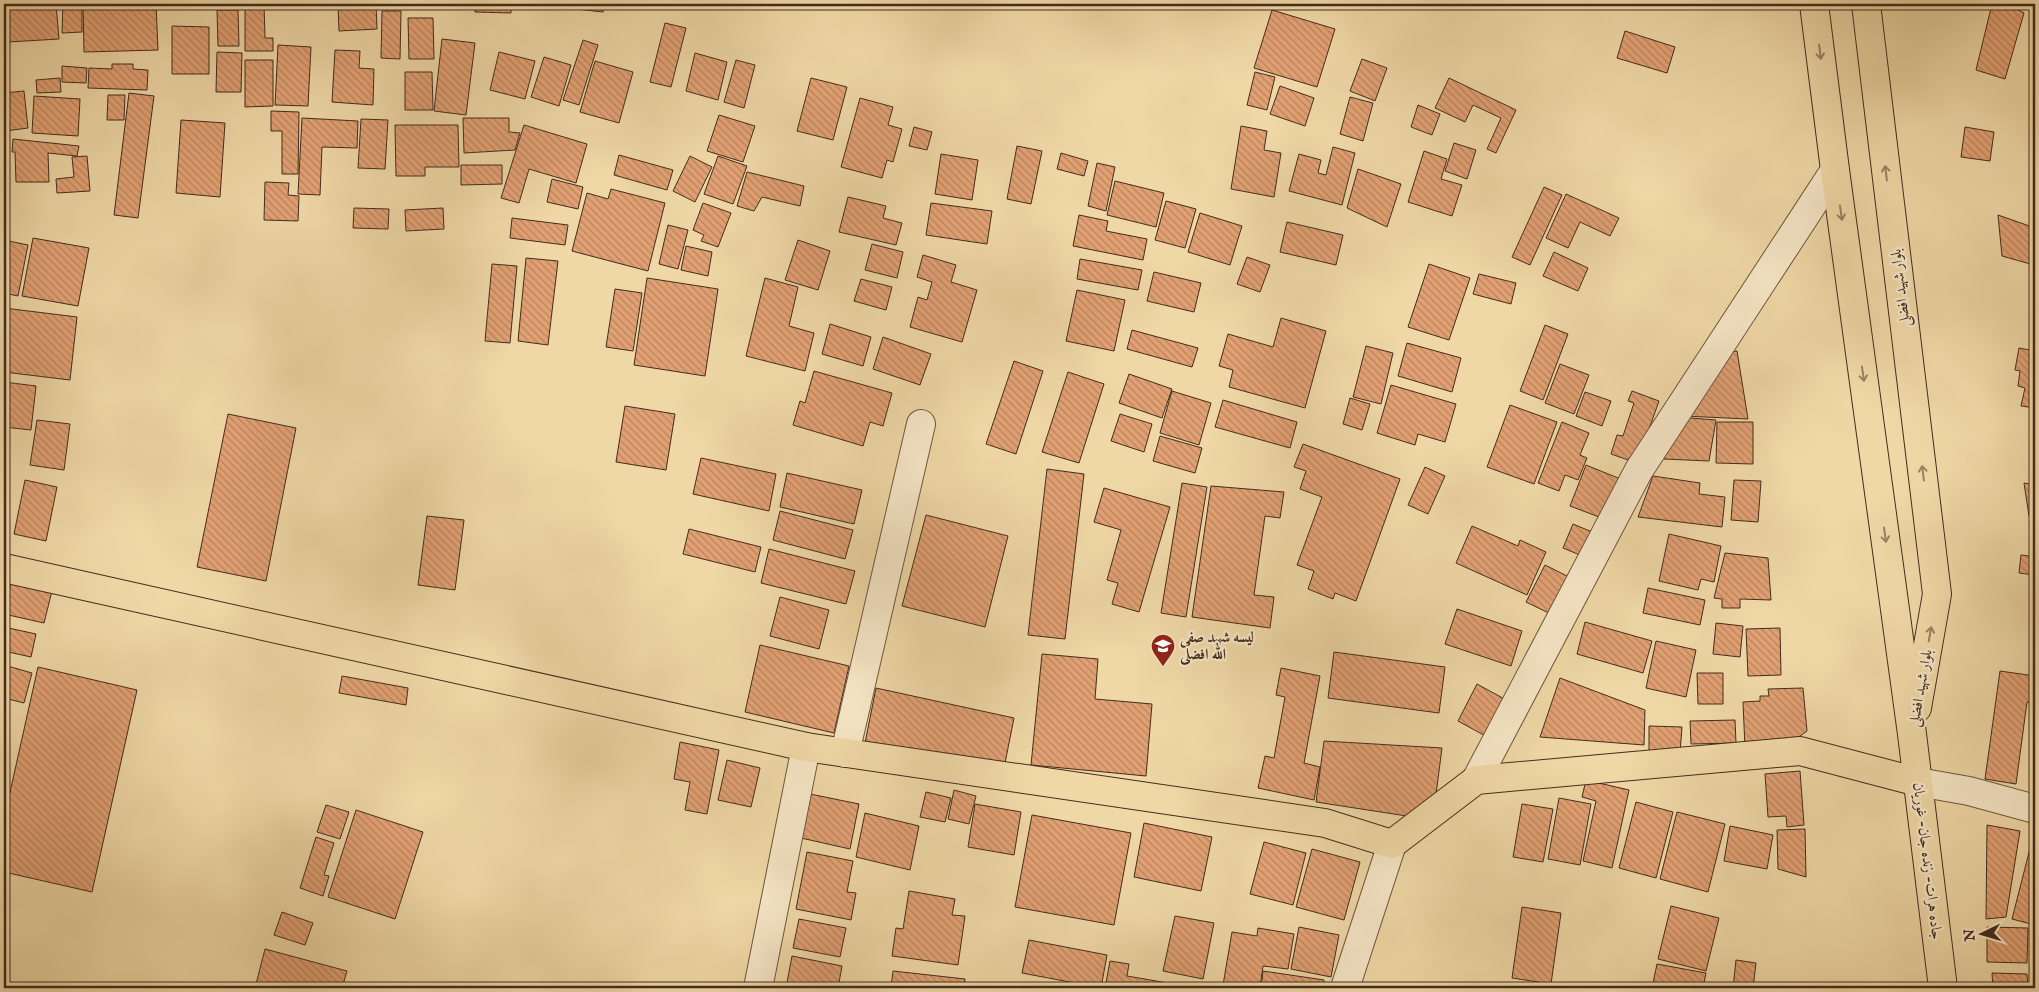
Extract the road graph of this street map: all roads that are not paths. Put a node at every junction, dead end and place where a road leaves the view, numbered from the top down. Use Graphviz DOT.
graph roads {
  1 [pos="1814,4"];
  2 [pos="1866,4"];
  3 [pos="1835,170"];
  4 [pos="921,424"];
  5 [pos="4,568"];
  6 [pos="1912,734"];
  7 [pos="806,747"];
  8 [pos="845,754"];
  9 [pos="1476,780"];
  10 [pos="1918,782"];
  11 [pos="2035,809"];
  12 [pos="1392,844"];
  13 [pos="758,988"];
  14 [pos="1345,988"];
  15 [pos="1943,988"];
  1 -- 3 [label="main road, بلوار شهید افضلی, one-way"];
  6 -- 2 [label="main road, بلوار شهید افضلی, one-way"];
  3 -- 6 [label="main road, بلوار شهید افضلی, one-way"];
  3 -- 9 [label="street"];
  4 -- 8 [label="street"];
  5 -- 7 [label="main road"];
  6 -- 10 [label="main road, جاده هرات- زنده جان- غوریان"];
  7 -- 8 [label="main road"];
  7 -- 13 [label="street"];
  8 -- 12 [label="main road"];
  9 -- 10 [label="main road"];
  9 -- 12 [label="main road"];
  10 -- 11 [label="street"];
  10 -- 15 [label="main road, جاده هرات- زنده جان- غوریان"];
  12 -- 14 [label="street"];
}
